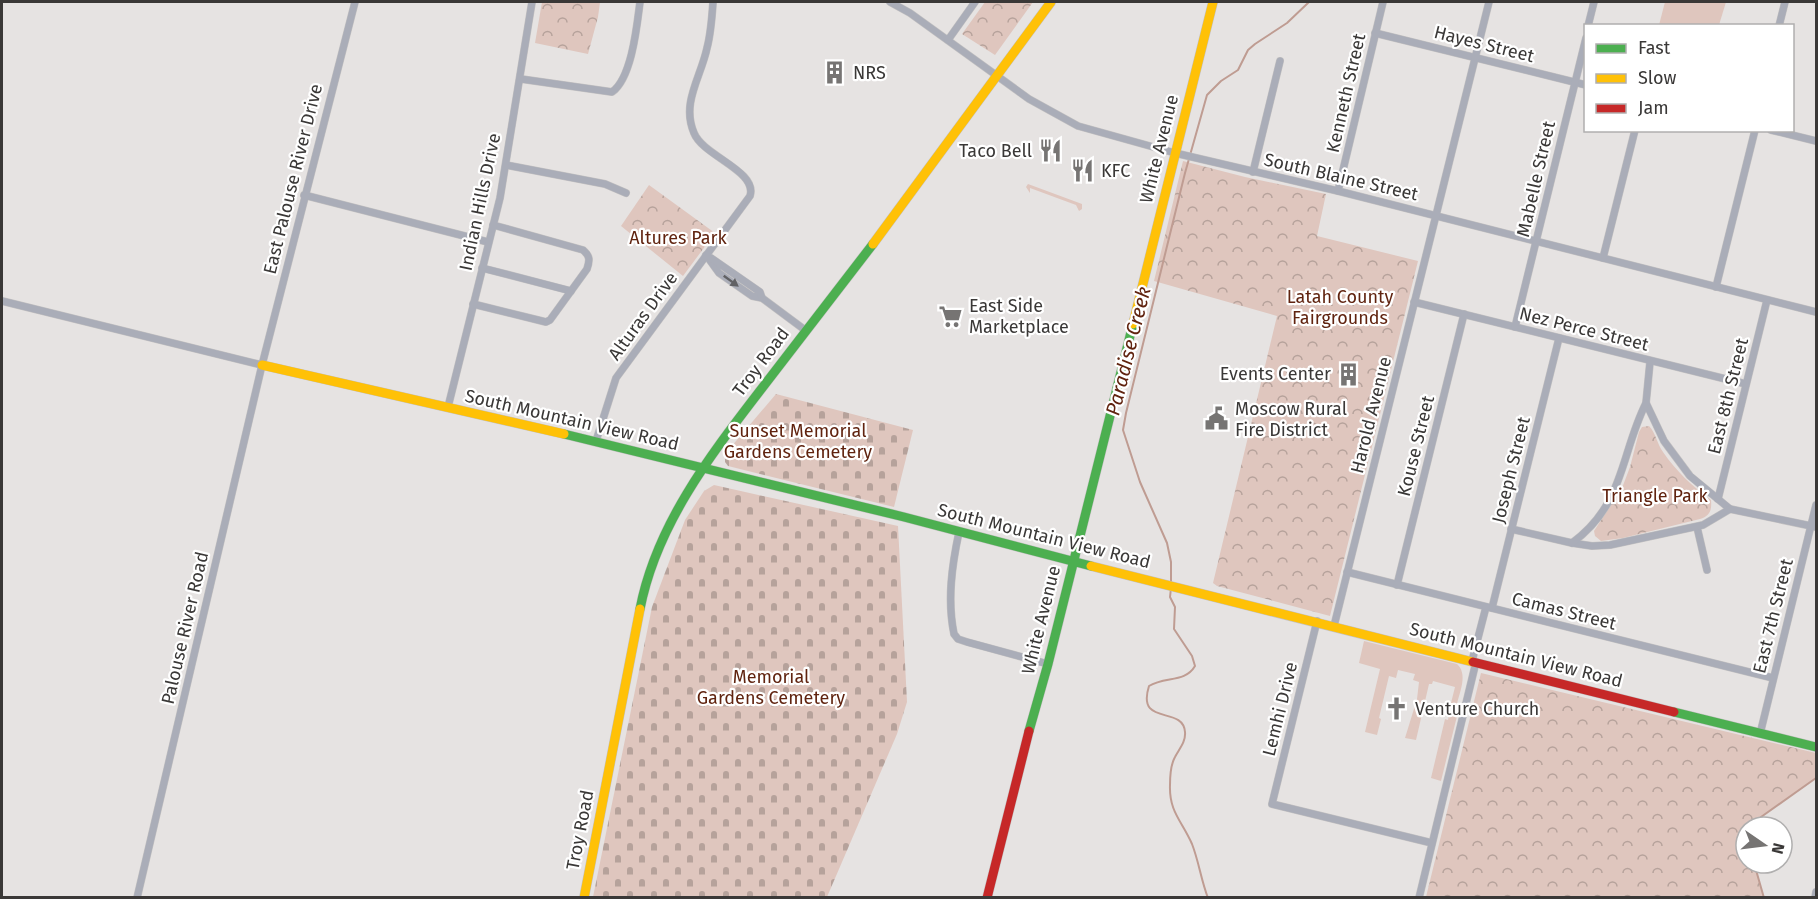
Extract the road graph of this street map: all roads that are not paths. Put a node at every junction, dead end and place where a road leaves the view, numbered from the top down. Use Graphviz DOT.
graph roads {
  1 [pos="355,2"];
  2 [pos="532,2"];
  3 [pos="640,2"];
  4 [pos="713,2"];
  5 [pos="890,2"];
  6 [pos="975,2"];
  7 [pos="1051,2"];
  8 [pos="1213,2"];
  9 [pos="1383,2"];
  10 [pos="1489,2"];
  11 [pos="1594,2"];
  12 [pos="1785,2"];
  13 [pos="1588,24"];
  14 [pos="1780,24"];
  15 [pos="1375,33"];
  16 [pos="948,40"];
  17 [pos="1584,45"];
  18 [pos="1475,57"];
  19 [pos="1280,61"];
  20 [pos="996,75"];
  21 [pos="521,79"];
  22 [pos="1574,82"];
  23 [pos="1584,84"];
  24 [pos="1635,132"];
  25 [pos="1755,132"];
  26 [pos="1779,132"];
  27 [pos="1816,141"];
  28 [pos="1178,153"];
  29 [pos="506,165"];
  30 [pos="1253,172"];
  31 [pos="1338,191"];
  32 [pos="626,193"];
  33 [pos="304,195"];
  34 [pos="1436,215"];
  35 [pos="493,225"];
  36 [pos="488,242"];
  37 [pos="1537,242"];
  38 [pos="706,255"];
  39 [pos="1604,258"];
  40 [pos="482,268"];
  41 [pos="1716,287"];
  42 [pos="571,291"];
  43 [pos="1767,300"];
  44 [pos="2,301"];
  45 [pos="1414,302"];
  46 [pos="473,304"];
  47 [pos="1816,312"];
  48 [pos="1464,314"];
  49 [pos="1515,327"];
  50 [pos="805,330"];
  51 [pos="1559,339"];
  52 [pos="1650,362"];
  53 [pos="262,365"];
  54 [pos="1746,384"];
  55 [pos="1646,403"];
  56 [pos="448,407"];
  57 [pos="596,441"];
  58 [pos="702,468"];
  59 [pos="1718,499"];
  60 [pos="1816,505"];
  61 [pos="1730,509"];
  62 [pos="1697,526"];
  63 [pos="1814,527"];
  64 [pos="1511,529"];
  65 [pos="959,532"];
  66 [pos="1572,543"];
  67 [pos="1073,562"];
  68 [pos="1707,570"];
  69 [pos="1347,572"];
  70 [pos="1397,585"];
  71 [pos="1489,607"];
  72 [pos="1317,621"];
  73 [pos="1334,626"];
  74 [pos="1474,661"];
  75 [pos="1048,664"];
  76 [pos="1773,678"];
  77 [pos="1760,734"];
  78 [pos="1816,747"];
  79 [pos="1432,843"];
  80 [pos="1816,892"];
  81 [pos="136,897"];
  82 [pos="584,897"];
  83 [pos="987,897"];
  84 [pos="1419,897"];
  85 [pos="1815,897"];
  1 -- 33 [label="street, East Palouse River Drive"];
  2 -- 21 [label="street, Indian Hills Drive"];
  3 -- 21 [label="street"];
  4 -- 38 [label="street, Alturas Drive"];
  5 -- 16 [label="street, South Blaine Street"];
  6 -- 16 [label="street"];
  7 -- 20 [label="street, Troy Road"];
  8 -- 28 [label="street, White Avenue"];
  9 -- 15 [label="street, Kenneth Street"];
  10 -- 18 [label="street, Harold Avenue"];
  11 -- 13 [label="street"];
  12 -- 14 [label="street"];
  15 -- 18 [label="street, Hayes Street"];
  15 -- 31 [label="street, Kenneth Street"];
  16 -- 20 [label="street, South Blaine Street"];
  17 -- 22 [label="street, Mabelle Street"];
  18 -- 22 [label="street, Hayes Street"];
  18 -- 34 [label="street, Harold Avenue"];
  19 -- 30 [label="street"];
  20 -- 28 [label="street, South Blaine Street"];
  20 -- 50 [label="street, Troy Road"];
  21 -- 29 [label="street, Indian Hills Drive"];
  22 -- 23 [label="street, Hayes Street"];
  22 -- 37 [label="street, Mabelle Street"];
  24 -- 39 [label="street"];
  25 -- 41 [label="street"];
  26 -- 27 [label="street"];
  28 -- 30 [label="street, South Blaine Street"];
  28 -- 67 [label="street, White Avenue"];
  29 -- 32 [label="street"];
  29 -- 35 [label="street, Indian Hills Drive"];
  30 -- 31 [label="street, South Blaine Street"];
  31 -- 34 [label="street, South Blaine Street"];
  33 -- 36 [label="street"];
  33 -- 53 [label="street, East Palouse River Drive"];
  34 -- 37 [label="street, South Blaine Street"];
  34 -- 45 [label="street, Harold Avenue"];
  35 -- 36 [label="street, Indian Hills Drive"];
  35 -- 42 [label="street"];
  36 -- 40 [label="street, Indian Hills Drive"];
  37 -- 39 [label="street, South Blaine Street"];
  37 -- 49 [label="street, Mabelle Street"];
  38 -- 50 [label="street"];
  38 -- 57 [label="street, Alturas Drive"];
  39 -- 41 [label="street, South Blaine Street"];
  40 -- 42 [label="street"];
  40 -- 46 [label="street, Indian Hills Drive"];
  41 -- 43 [label="street, South Blaine Street"];
  42 -- 46 [label="street"];
  43 -- 47 [label="street, South Blaine Street"];
  43 -- 54 [label="street, East 8th Street"];
  44 -- 53 [label="street"];
  45 -- 48 [label="street, Nez Perce Street"];
  45 -- 69 [label="street, Harold Avenue"];
  46 -- 56 [label="street, Indian Hills Drive"];
  48 -- 49 [label="street, Nez Perce Street"];
  48 -- 70 [label="street, Kouse Street"];
  49 -- 51 [label="street, Nez Perce Street"];
  50 -- 58 [label="street, Troy Road"];
  51 -- 52 [label="street, Nez Perce Street"];
  51 -- 64 [label="street, Joseph Street"];
  52 -- 54 [label="street, Nez Perce Street"];
  52 -- 55 [label="street"];
  53 -- 56 [label="street, South Mountain View Road"];
  53 -- 81 [label="street, Palouse River Road"];
  54 -- 59 [label="street, East 8th Street"];
  55 -- 59 [label="street"];
  55 -- 66 [label="street"];
  56 -- 57 [label="street, South Mountain View Road"];
  57 -- 58 [label="street, South Mountain View Road"];
  58 -- 65 [label="street, South Mountain View Road"];
  58 -- 82 [label="street, Troy Road"];
  59 -- 61 [label="street"];
  60 -- 63 [label="street, East 7th Street"];
  61 -- 62 [label="street"];
  61 -- 63 [label="street"];
  62 -- 66 [label="street"];
  62 -- 68 [label="street"];
  63 -- 76 [label="street, East 7th Street"];
  64 -- 66 [label="street"];
  64 -- 71 [label="street, Joseph Street"];
  65 -- 67 [label="street, South Mountain View Road"];
  65 -- 75 [label="street"];
  67 -- 72 [label="street, South Mountain View Road"];
  67 -- 75 [label="street, White Avenue"];
  69 -- 70 [label="street, Camas Street"];
  69 -- 73 [label="street, Harold Avenue"];
  70 -- 71 [label="street, Camas Street"];
  71 -- 74 [label="street, Joseph Street"];
  71 -- 76 [label="street, Camas Street"];
  72 -- 73 [label="street, South Mountain View Road"];
  72 -- 79 [label="street, Lemhi Drive"];
  73 -- 74 [label="street, South Mountain View Road"];
  74 -- 77 [label="street, South Mountain View Road"];
  74 -- 79 [label="street, Joseph Street"];
  75 -- 83 [label="street, White Avenue"];
  76 -- 77 [label="street, East 7th Street"];
  77 -- 78 [label="street, South Mountain View Road"];
  79 -- 84 [label="street, Joseph Street"];
  80 -- 85 [label="street"];
}
